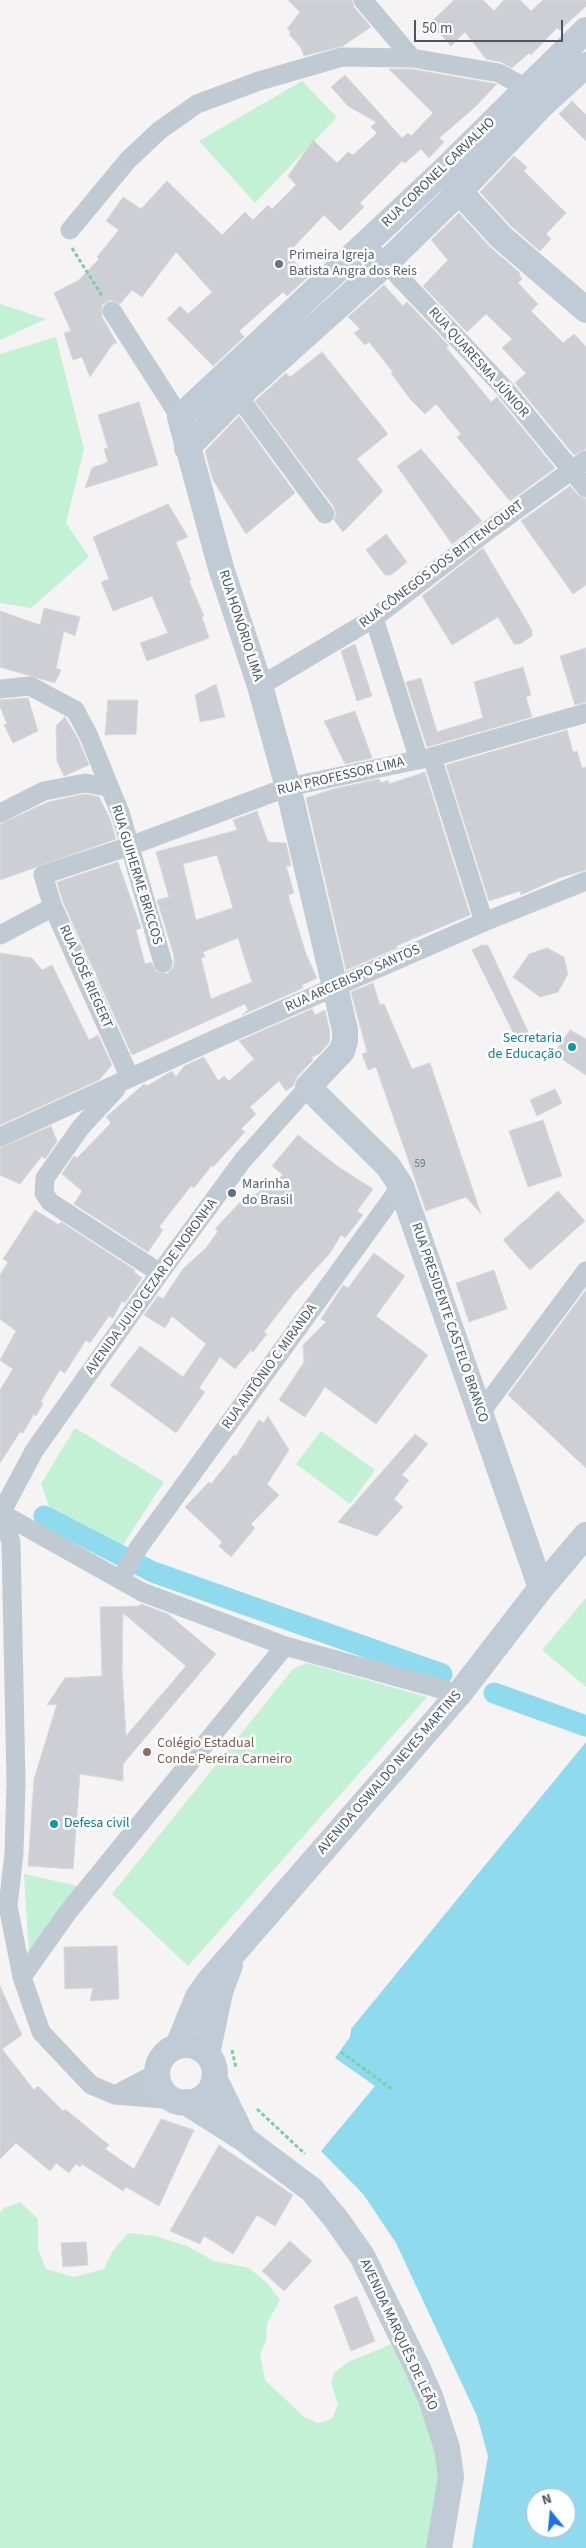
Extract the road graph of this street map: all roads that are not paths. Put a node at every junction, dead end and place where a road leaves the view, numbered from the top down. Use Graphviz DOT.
graph roads {
  1 [pos="363,0"];
  2 [pos="586,30"];
  3 [pos="412,58"];
  4 [pos="586,65"];
  5 [pos="535,96"];
  6 [pos="442,172"];
  7 [pos="460,192"];
  8 [pos="70,230"];
  9 [pos="364,245"];
  10 [pos="386,263"];
  11 [pos="586,310"];
  12 [pos="112,311"];
  13 [pos="238,396"];
  14 [pos="180,417"];
  15 [pos="187,448"];
  16 [pos="586,460"];
  17 [pos="571,471"];
  18 [pos="586,488"];
  19 [pos="325,514"];
  20 [pos="374,618"];
  21 [pos="260,686"];
  22 [pos="0,689"];
  23 [pos="584,719"];
  24 [pos="426,758"];
  25 [pos="108,787"];
  26 [pos="288,787"];
  27 [pos="0,813"];
  28 [pos="130,846"];
  29 [pos="43,875"];
  30 [pos="586,881"];
  31 [pos="53,907"];
  32 [pos="484,922"];
  33 [pos="0,935"];
  34 [pos="163,963"];
  35 [pos="337,986"];
  36 [pos="342,1051"];
  37 [pos="126,1080"];
  38 [pos="308,1088"];
  39 [pos="0,1137"];
  40 [pos="401,1186"];
  41 [pos="586,1271"];
  42 [pos="160,1273"];
  43 [pos="480,1412"];
  44 [pos="1,1514"];
  45 [pos="586,1535"];
  46 [pos="120,1580"];
  47 [pos="541,1588"];
  48 [pos="284,1646"];
  49 [pos="6,1663"];
  50 [pos="459,1694"];
  51 [pos="234,1952"];
  52 [pos="22,1977"];
  53 [pos="178,2046"];
  54 [pos="222,2063"];
  55 [pos="157,2073"];
  56 [pos="115,2095"];
  57 [pos="181,2101"];
  58 [pos="244,2139"];
  59 [pos="439,2548"];
  1 -- 3 [label="street"];
  2 -- 5 [label="main road, RUA CORONEL CARVALHO"];
  3 -- 5 [label="street"];
  3 -- 8 [label="street"];
  4 -- 5 [label="main road, RUA CORONEL CARVALHO"];
  5 -- 6 [label="main road, RUA CORONEL CARVALHO"];
  5 -- 7 [label="main road, RUA CORONEL CARVALHO"];
  6 -- 7 [label="main road"];
  6 -- 9 [label="main road, RUA CORONEL CARVALHO"];
  7 -- 10 [label="main road, RUA CORONEL CARVALHO"];
  7 -- 11 [label="main road"];
  9 -- 10 [label="street, RUA QUARESMA JÚNIOR"];
  9 -- 14 [label="main road, RUA CORONEL CARVALHO"];
  10 -- 13 [label="main road, RUA CORONEL CARVALHO"];
  10 -- 17 [label="street, RUA QUARESMA JÚNIOR"];
  12 -- 14 [label="street, RUA HONÓRIO LIMA"];
  13 -- 15 [label="main road, RUA CORONEL CARVALHO"];
  13 -- 19 [label="street"];
  14 -- 15 [label="main road, RUA HONÓRIO LIMA"];
  15 -- 21 [label="main road, RUA HONÓRIO LIMA"];
  16 -- 17 [label="street, RUA CÔNEGOS DOS BITTENCOURT"];
  17 -- 18 [label="street, RUA QUARESMA JÚNIOR"];
  17 -- 20 [label="street, RUA CÔNEGOS DOS BITTENCOURT"];
  20 -- 21 [label="street, RUA CÔNEGOS DOS BITTENCOURT"];
  20 -- 24 [label="street"];
  21 -- 26 [label="main road, RUA HONÓRIO LIMA"];
  22 -- 25 [label="street, RUA GUIHERME BRICCOS"];
  23 -- 24 [label="street, RUA PROFESSOR LIMA"];
  24 -- 26 [label="street, RUA PROFESSOR LIMA"];
  24 -- 32 [label="street"];
  25 -- 27 [label="street"];
  25 -- 28 [label="street, RUA GUIHERME BRICCOS"];
  26 -- 28 [label="street, RUA PROFESSOR LIMA"];
  26 -- 35 [label="main road, RUA HONÓRIO LIMA"];
  28 -- 29 [label="street, RUA PROFESSOR LIMA"];
  28 -- 34 [label="street, RUA GUIHERME BRICCOS"];
  29 -- 31 [label="street, RUA JOSÉ RIEGERT"];
  30 -- 32 [label="street, RUA ARCEBISPO SANTOS"];
  31 -- 33 [label="street"];
  31 -- 37 [label="street, RUA JOSÉ RIEGERT"];
  32 -- 35 [label="street, RUA ARCEBISPO SANTOS"];
  35 -- 36 [label="main road, RUA HONÓRIO LIMA"];
  35 -- 37 [label="street, RUA ARCEBISPO SANTOS"];
  36 -- 38 [label="main road, AVENIDA JULIO CEZAR DE NORONHA"];
  37 -- 39 [label="street, RUA ARCEBISPO SANTOS"];
  37 -- 42 [label="street"];
  38 -- 40 [label="main road, RUA PRESIDENTE CASTELO BRANCO"];
  38 -- 42 [label="street, AVENIDA JULIO CEZAR DE NORONHA"];
  40 -- 43 [label="main road, RUA PRESIDENTE CASTELO BRANCO"];
  40 -- 46 [label="street, RUA ANTÔNIO C MIRANDA"];
  41 -- 43 [label="street"];
  42 -- 44 [label="street, AVENIDA JULIO CEZAR DE NORONHA"];
  43 -- 47 [label="main road, RUA PRESIDENTE CASTELO BRANCO"];
  44 -- 46 [label="street"];
  44 -- 49 [label="street"];
  45 -- 47 [label="main road, AVENIDA OSWALDO NEVES MARTINS"];
  46 -- 48 [label="street"];
  47 -- 50 [label="main road, AVENIDA OSWALDO NEVES MARTINS"];
  48 -- 50 [label="street"];
  48 -- 52 [label="street"];
  49 -- 52 [label="street"];
  50 -- 51 [label="main road, AVENIDA OSWALDO NEVES MARTINS"];
  51 -- 53 [label="main road, AVENIDA OSWALDO NEVES MARTINS"];
  51 -- 54 [label="main road, AVENIDA OSWALDO NEVES MARTINS"];
  52 -- 56 [label="street"];
  53 -- 54 [label="main road"];
  53 -- 55 [label="main road"];
  54 -- 57 [label="main road"];
  54 -- 58 [label="main road, AVENIDA MARQUÊS DE LEÃO"];
  55 -- 56 [label="street"];
  55 -- 57 [label="main road"];
  56 -- 57 [label="street"];
  57 -- 58 [label="main road, AVENIDA MARQUÊS DE LEÃO"];
  58 -- 59 [label="main road, AVENIDA MARQUÊS DE LEÃO"];
}
